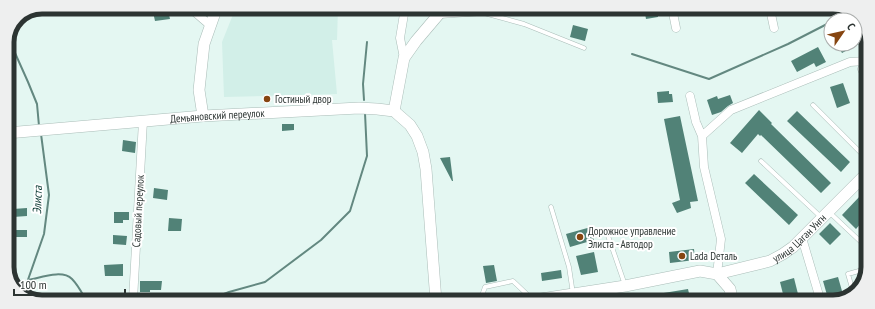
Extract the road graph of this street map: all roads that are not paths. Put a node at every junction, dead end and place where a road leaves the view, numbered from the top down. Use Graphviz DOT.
graph roads {
  1 [pos="404,14"];
  2 [pos="439,14"];
  3 [pos="472,14"];
  4 [pos="488,14"];
  5 [pos="673,14"];
  6 [pos="771,14"];
  7 [pos="214,17"];
  8 [pos="436,17"];
  9 [pos="676,28"];
  10 [pos="774,28"];
  11 [pos="584,48"];
  12 [pos="404,58"];
  13 [pos="861,61"];
  14 [pos="690,96"];
  15 [pos="813,105"];
  16 [pos="394,111"];
  17 [pos="203,116"];
  18 [pos="143,121"];
  19 [pos="14,132"];
  20 [pos="702,136"];
  21 [pos="861,153"];
  22 [pos="761,161"];
  23 [pos="861,179"];
  24 [pos="551,207"];
  25 [pos="825,215"];
  26 [pos="606,230"];
  27 [pos="802,238"];
  28 [pos="861,242"];
  29 [pos="861,270"];
  30 [pos="717,274"];
  31 [pos="625,286"];
  32 [pos="852,287"];
  33 [pos="574,294"];
  34 [pos="133,295"];
  35 [pos="436,295"];
  36 [pos="482,295"];
  37 [pos="526,295"];
  38 [pos="568,295"];
  39 [pos="579,295"];
  40 [pos="595,295"];
  41 [pos="731,295"];
  42 [pos="819,295"];
  1 -- 12 [label="street"];
  2 -- 8 [label="main road"];
  3 -- 8 [label="lane"];
  4 -- 11 [label="lane"];
  5 -- 9 [label="street"];
  6 -- 10 [label="street"];
  7 -- 17 [label="main road"];
  8 -- 12 [label="main road"];
  12 -- 16 [label="main road"];
  13 -- 20 [label="street"];
  14 -- 20 [label="street"];
  15 -- 21 [label="lane"];
  16 -- 17 [label="main road, Демьяновский переулок"];
  16 -- 35 [label="main road"];
  17 -- 18 [label="main road, Демьяновский переулок"];
  18 -- 19 [label="main road, Демьяновский переулок"];
  18 -- 34 [label="street, Садовый переулок"];
  20 -- 30 [label="street"];
  22 -- 25 [label="lane"];
  23 -- 25 [label="main road, улица Цаган Унгн"];
  24 -- 33 [label="lane"];
  25 -- 27 [label="main road, улица Цаган Унгн"];
  25 -- 28 [label="lane"];
  26 -- 31 [label="lane"];
  27 -- 30 [label="main road, улица Цаган Унгн"];
  27 -- 42 [label="street"];
  29 -- 32 [label="lane"];
  30 -- 31 [label="main road, улица Цаган Унгн"];
  30 -- 41 [label="main road"];
  31 -- 40 [label="main road, улица Цаган Унгн"];
  33 -- 38 [label="main road, улица Цаган Унгн"];
  33 -- 39 [label="main road, улица Цаган Унгн"];
  36 -- 37 [label="lane"];
}
